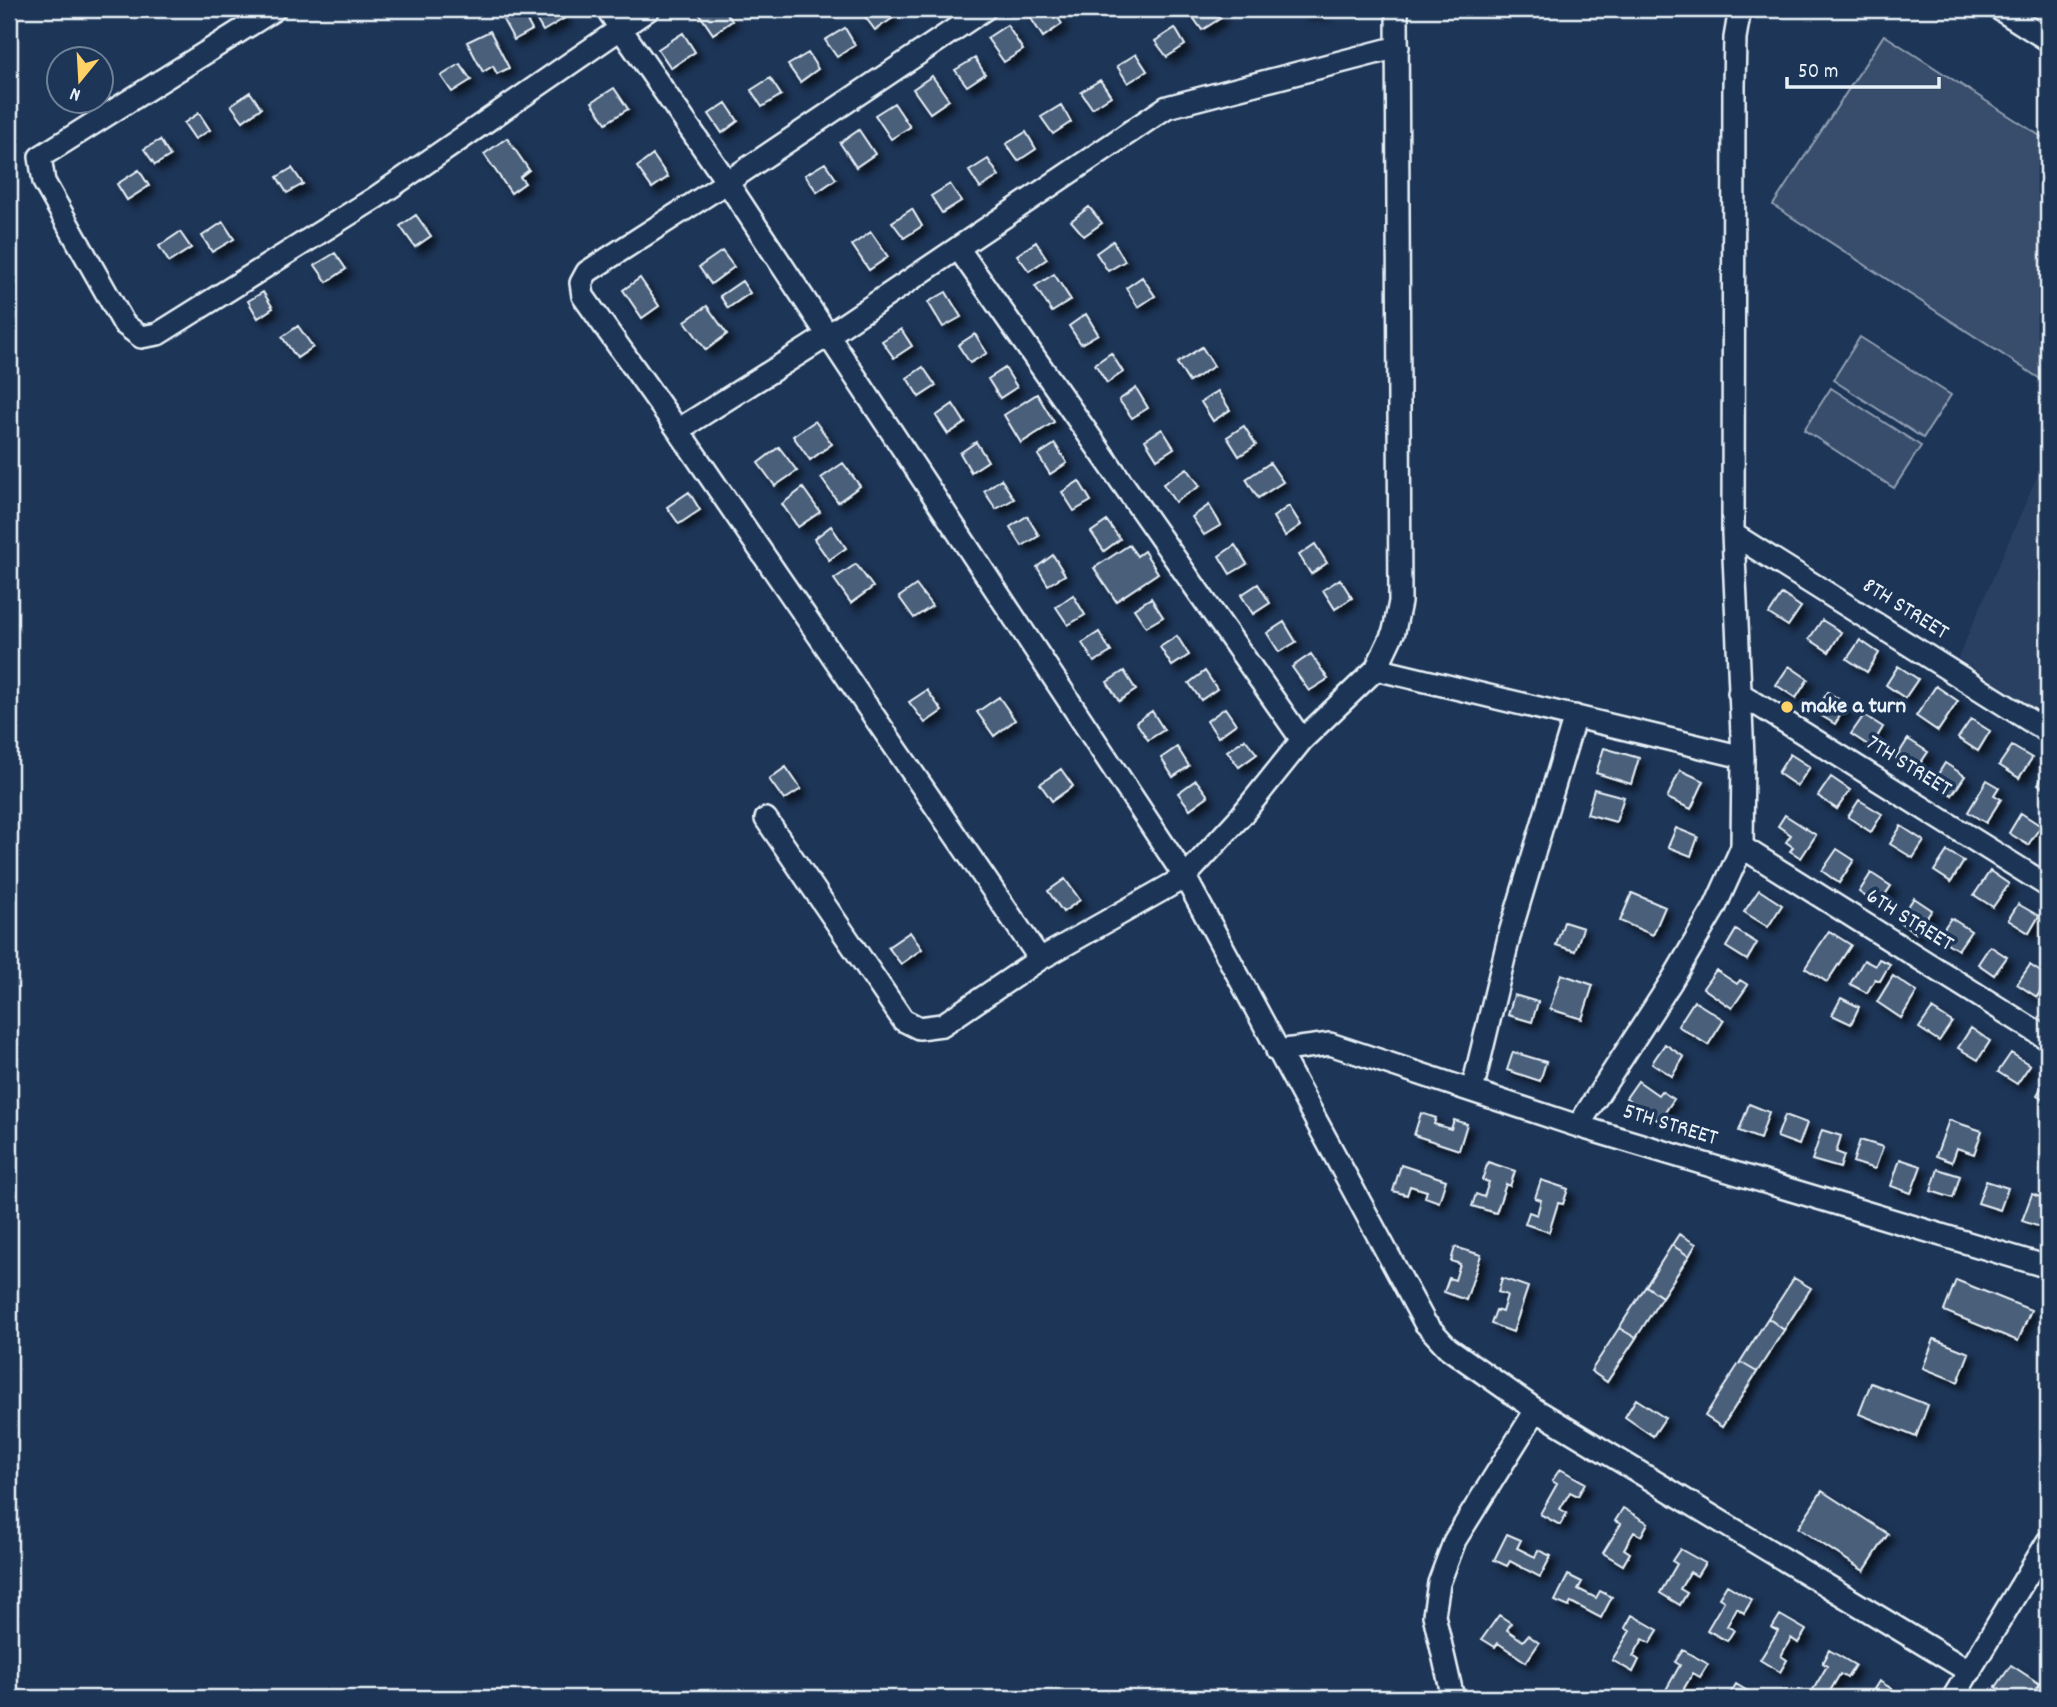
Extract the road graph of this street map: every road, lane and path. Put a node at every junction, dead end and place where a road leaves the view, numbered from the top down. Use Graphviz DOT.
graph roads {
  1 [pos="275,9"];
  2 [pos="607,9"];
  3 [pos="649,9"];
  4 [pos="985,9"];
  5 [pos="1397,9"];
  6 [pos="1740,9"];
  7 [pos="1999,9"];
  8 [pos="620,29"];
  9 [pos="2048,40"];
  10 [pos="1398,47"];
  11 [pos="727,182"];
  12 [pos="958,248"];
  13 [pos="827,336"];
  14 [pos="678,430"];
  15 [pos="1733,534"];
  16 [pos="1376,669"];
  17 [pos="1740,693"];
  18 [pos="1575,716"];
  19 [pos="2048,732"];
  20 [pos="1302,740"];
  21 [pos="1743,757"];
  22 [pos="766,819"];
  23 [pos="1742,848"];
  24 [pos="1185,877"];
  25 [pos="2048,886"];
  26 [pos="1040,959"];
  27 [pos="2048,1039"];
  28 [pos="1278,1051"];
  29 [pos="1472,1091"];
  30 [pos="1578,1126"];
  31 [pos="2048,1267"];
  32 [pos="1536,1410"];
  33 [pos="2048,1541"];
  34 [pos="1970,1672"];
  35 [pos="1453,1698"];
  36 [pos="1953,1698"];
  1 -- 8 [label="street"];
  2 -- 8 [label="street"];
  3 -- 8 [label="street"];
  4 -- 11 [label="street"];
  5 -- 10 [label="street"];
  6 -- 15 [label="street"];
  7 -- 9 [label="street"];
  8 -- 11 [label="street"];
  10 -- 12 [label="street"];
  10 -- 16 [label="street"];
  11 -- 13 [label="street"];
  11 -- 14 [label="street"];
  12 -- 13 [label="street"];
  12 -- 20 [label="street"];
  13 -- 14 [label="street"];
  13 -- 24 [label="street"];
  14 -- 26 [label="street"];
  15 -- 17 [label="street"];
  15 -- 19 [label="street, 8TH STREET"];
  16 -- 18 [label="street"];
  16 -- 20 [label="street"];
  17 -- 21 [label="street"];
  17 -- 25 [label="street, 7TH STREET"];
  18 -- 21 [label="street"];
  18 -- 29 [label="street"];
  20 -- 24 [label="street"];
  21 -- 23 [label="street"];
  22 -- 26 [label="street"];
  23 -- 27 [label="street, 6TH STREET"];
  23 -- 30 [label="street"];
  24 -- 26 [label="street"];
  24 -- 28 [label="street"];
  28 -- 29 [label="street, 5TH STREET"];
  28 -- 32 [label="street"];
  29 -- 30 [label="street, 5TH STREET"];
  30 -- 31 [label="street, 5TH STREET"];
  32 -- 34 [label="street"];
  32 -- 35 [label="street"];
  33 -- 34 [label="street"];
  34 -- 36 [label="street"];
}
